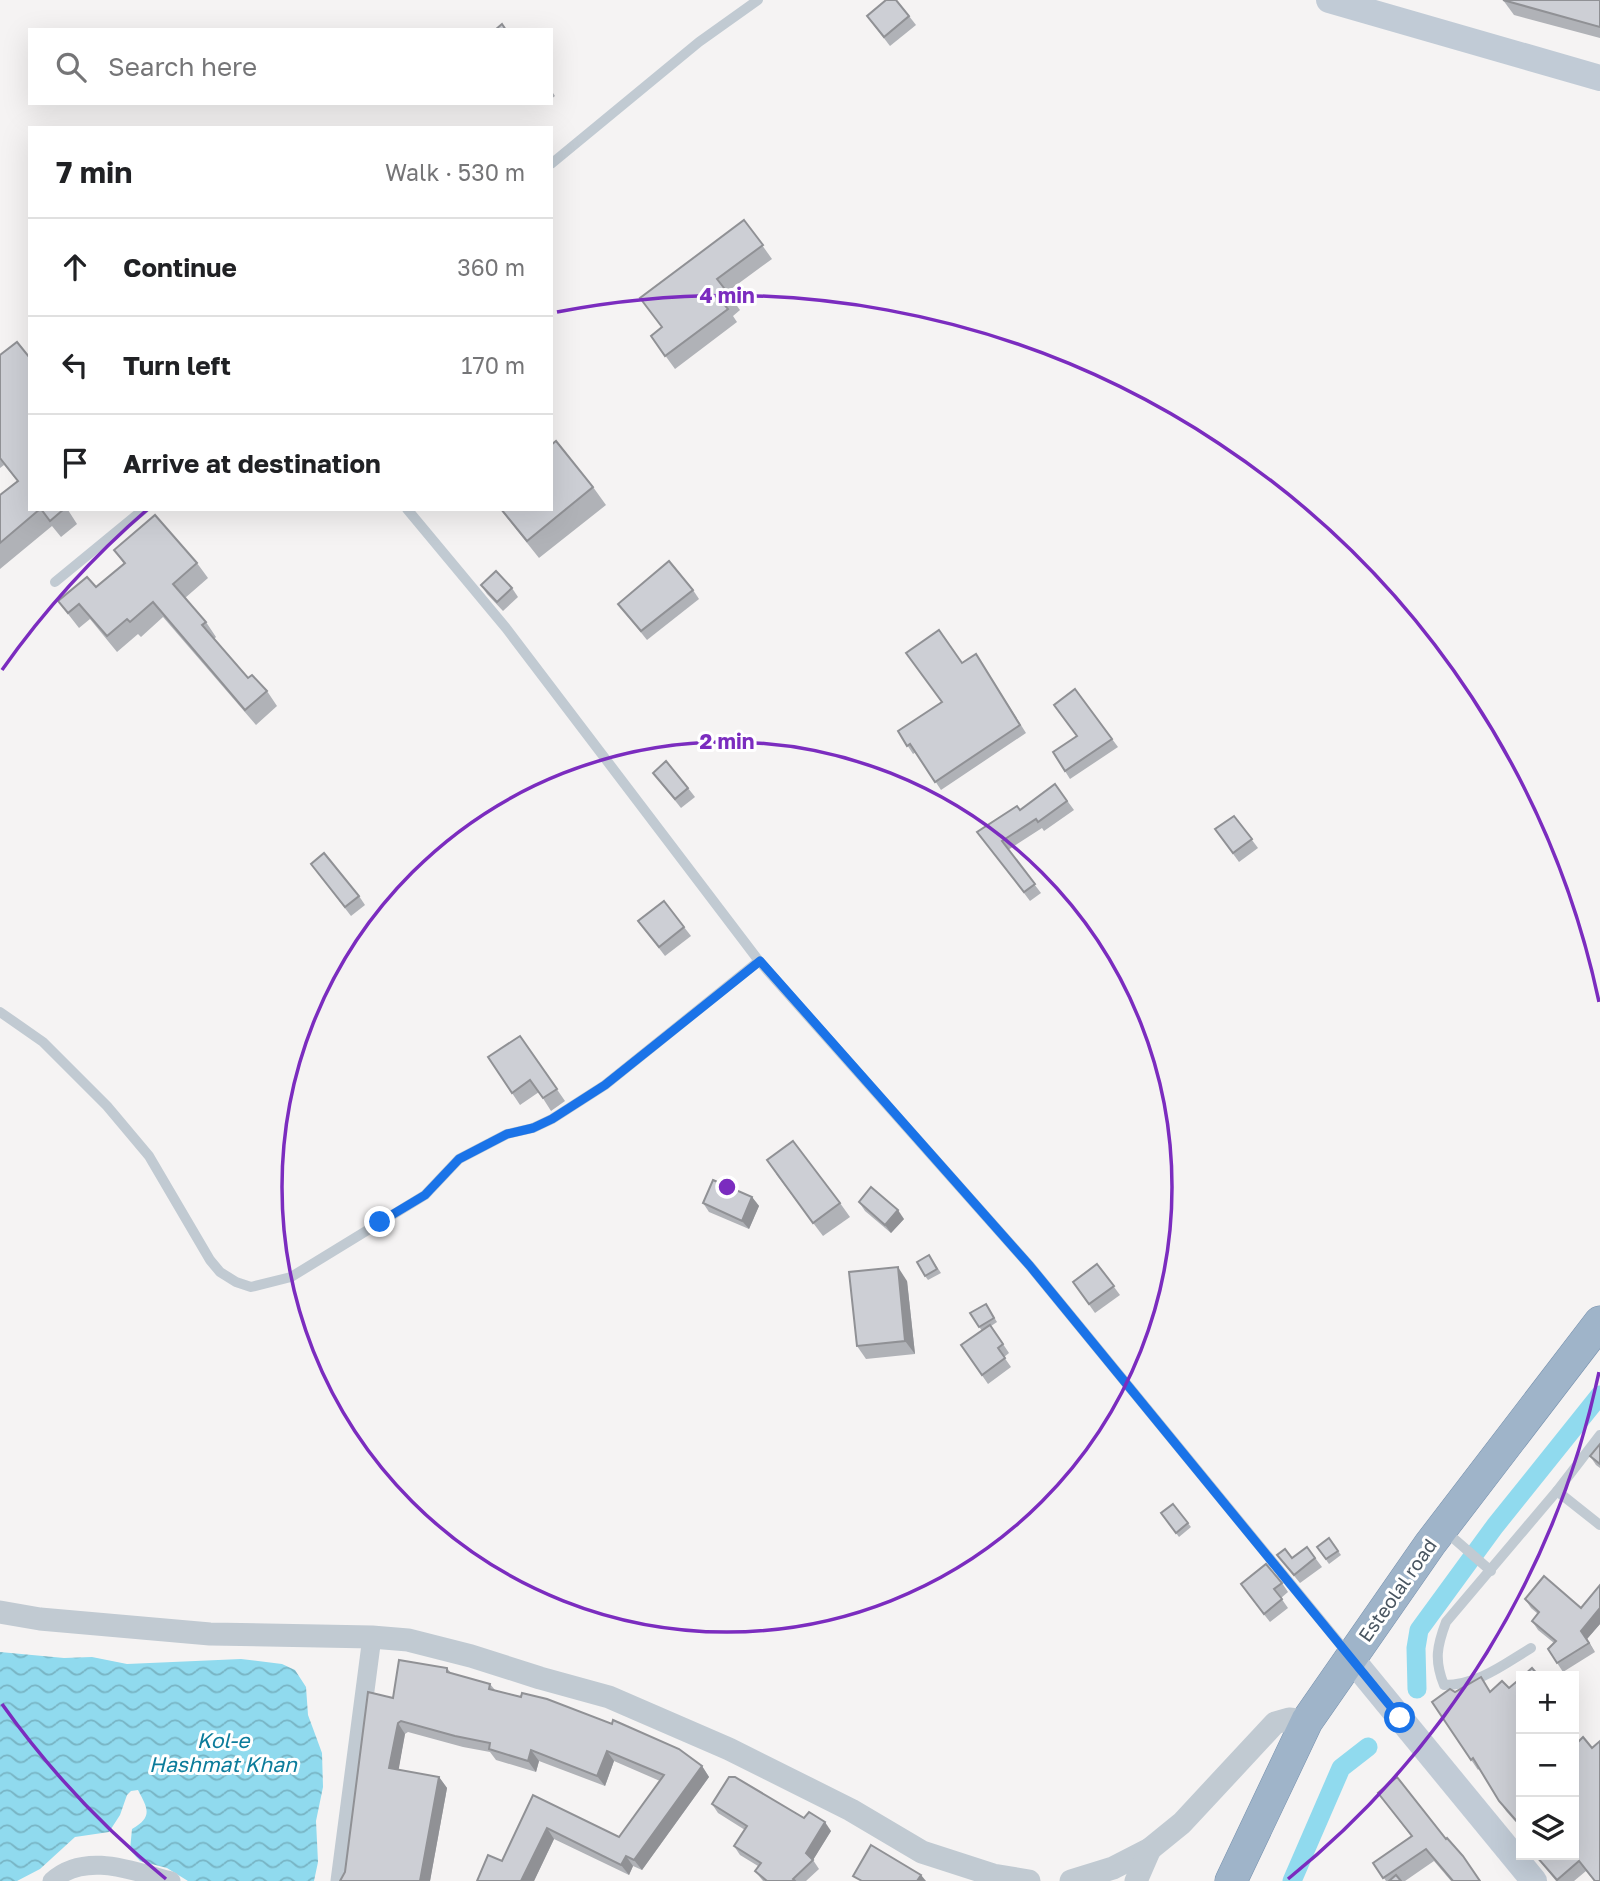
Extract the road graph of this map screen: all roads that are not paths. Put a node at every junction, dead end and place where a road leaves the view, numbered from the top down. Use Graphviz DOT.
graph roads {
  1 [pos="758,0"];
  2 [pos="1329,0"];
  3 [pos="1600,78"];
  4 [pos="553,162"];
  5 [pos="142,511"];
  6 [pos="409,511"];
  7 [pos="55,582"];
  8 [pos="760,961"];
  9 [pos="0,1012"];
  10 [pos="1600,1322"];
  11 [pos="1600,1435"];
  12 [pos="1558,1491"];
  13 [pos="1600,1525"];
  14 [pos="1451,1536"];
  15 [pos="1491,1571"];
  16 [pos="0,1612"];
  17 [pos="372,1637"];
  18 [pos="1531,1648"];
  19 [pos="1350,1657"];
  20 [pos="1307,1721"];
  21 [pos="1150,1849"];
  22 [pos="112,1873"];
  23 [pos="52,1881"];
  24 [pos="171,1881"];
  25 [pos="340,1881"];
  26 [pos="1029,1881"];
  27 [pos="1071,1881"];
  28 [pos="1136,1881"];
  29 [pos="1231,1881"];
  30 [pos="1534,1881"];
  1 -- 4 [label="lane"];
  2 -- 3 [label="main road"];
  5 -- 7 [label="lane"];
  6 -- 8 [label="lane"];
  8 -- 9 [label="lane"];
  8 -- 19 [label="lane"];
  10 -- 14 [label="highway, Esteolal road"];
  11 -- 12 [label="lane"];
  12 -- 13 [label="lane"];
  12 -- 15 [label="lane"];
  14 -- 15 [label="lane"];
  14 -- 19 [label="highway, Esteolal road"];
  15 -- 18 [label="lane"];
  16 -- 17 [label="street"];
  17 -- 25 [label="street"];
  17 -- 26 [label="street"];
  19 -- 20 [label="highway, Esteolal road"];
  19 -- 30 [label="main road"];
  20 -- 21 [label="street"];
  20 -- 29 [label="highway, Esteolal road"];
  21 -- 27 [label="street"];
  21 -- 28 [label="street"];
  22 -- 23 [label="street"];
  22 -- 24 [label="street"];
}
